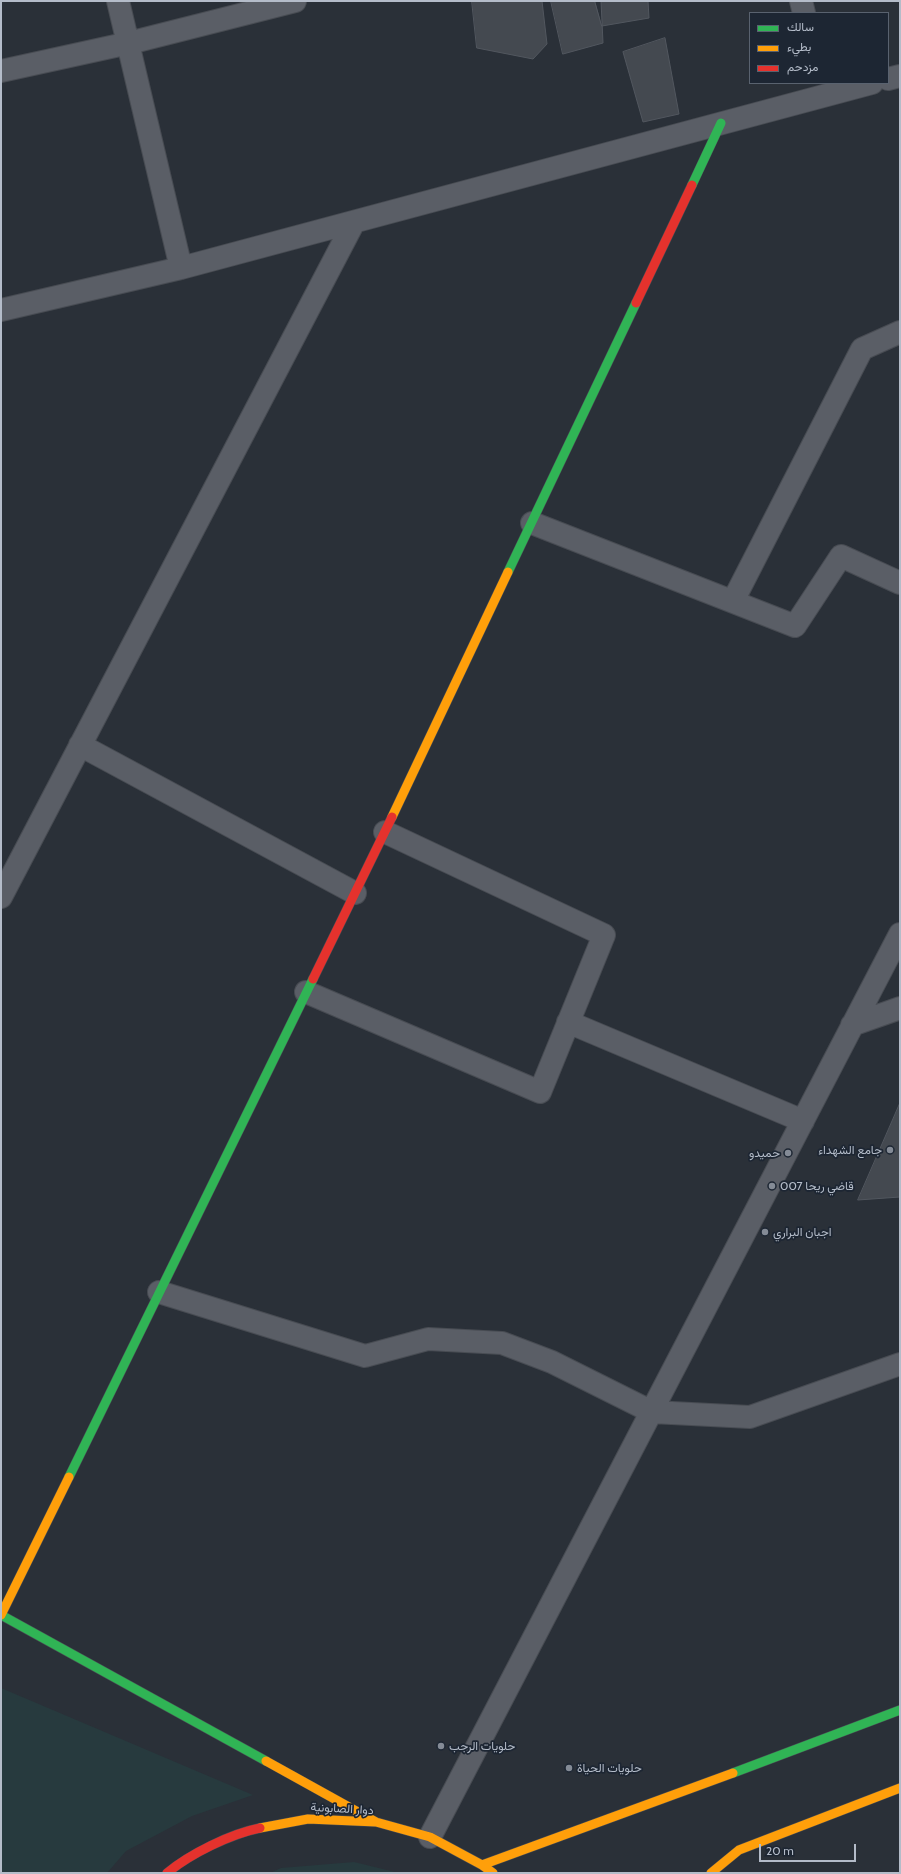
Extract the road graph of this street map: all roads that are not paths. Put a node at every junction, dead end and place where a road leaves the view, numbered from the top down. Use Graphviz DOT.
graph roads {
  1 [pos="118,1"];
  2 [pos="295,1"];
  3 [pos="801,1"];
  4 [pos="804,12"];
  5 [pos="129,43"];
  6 [pos="1,70"];
  7 [pos="900,76"];
  8 [pos="889,79"];
  9 [pos="864,84"];
  10 [pos="822,89"];
  11 [pos="721,123"];
  12 [pos="354,222"];
  13 [pos="181,268"];
  14 [pos="1,310"];
  15 [pos="900,332"];
  16 [pos="532,523"];
  17 [pos="900,583"];
  18 [pos="733,602"];
  19 [pos="80,745"];
  20 [pos="385,832"];
  21 [pos="355,893"];
  22 [pos="1,897"];
  23 [pos="900,934"];
  24 [pos="306,992"];
  25 [pos="900,1008"];
  26 [pos="568,1022"];
  27 [pos="852,1025"];
  28 [pos="803,1121"];
  29 [pos="159,1292"];
  30 [pos="900,1364"];
  31 [pos="652,1412"];
  32 [pos="1,1615"];
  33 [pos="900,1710"];
  34 [pos="900,1788"];
  35 [pos="376,1822"];
  36 [pos="430,1837"];
  37 [pos="482,1865"];
  38 [pos="167,1873"];
  39 [pos="492,1873"];
  40 [pos="711,1873"];
  1 -- 5 [label="street"];
  2 -- 5 [label="street"];
  3 -- 4 [label="street"];
  5 -- 6 [label="street"];
  5 -- 13 [label="street"];
  7 -- 8 [label="street"];
  9 -- 10 [label="street"];
  10 -- 11 [label="street"];
  11 -- 12 [label="street"];
  11 -- 16 [label="street"];
  12 -- 13 [label="street"];
  12 -- 19 [label="street"];
  13 -- 14 [label="street"];
  15 -- 18 [label="street"];
  16 -- 18 [label="street"];
  16 -- 20 [label="street"];
  17 -- 18 [label="street"];
  19 -- 21 [label="street"];
  19 -- 22 [label="street"];
  20 -- 21 [label="street"];
  20 -- 26 [label="street"];
  21 -- 24 [label="street"];
  23 -- 27 [label="street"];
  24 -- 26 [label="street"];
  24 -- 29 [label="street"];
  25 -- 27 [label="street"];
  26 -- 28 [label="street"];
  27 -- 28 [label="street"];
  28 -- 31 [label="street"];
  29 -- 31 [label="street"];
  29 -- 32 [label="street"];
  30 -- 31 [label="street"];
  31 -- 36 [label="street"];
  32 -- 35 [label="street"];
  33 -- 37 [label="street"];
  34 -- 40 [label="street"];
  35 -- 36 [label="street, دوار الصابونية"];
  35 -- 38 [label="street, دوار الصابونية"];
  36 -- 37 [label="street, دوار الصابونية"];
  37 -- 39 [label="street, دوار الصابونية"];
}
